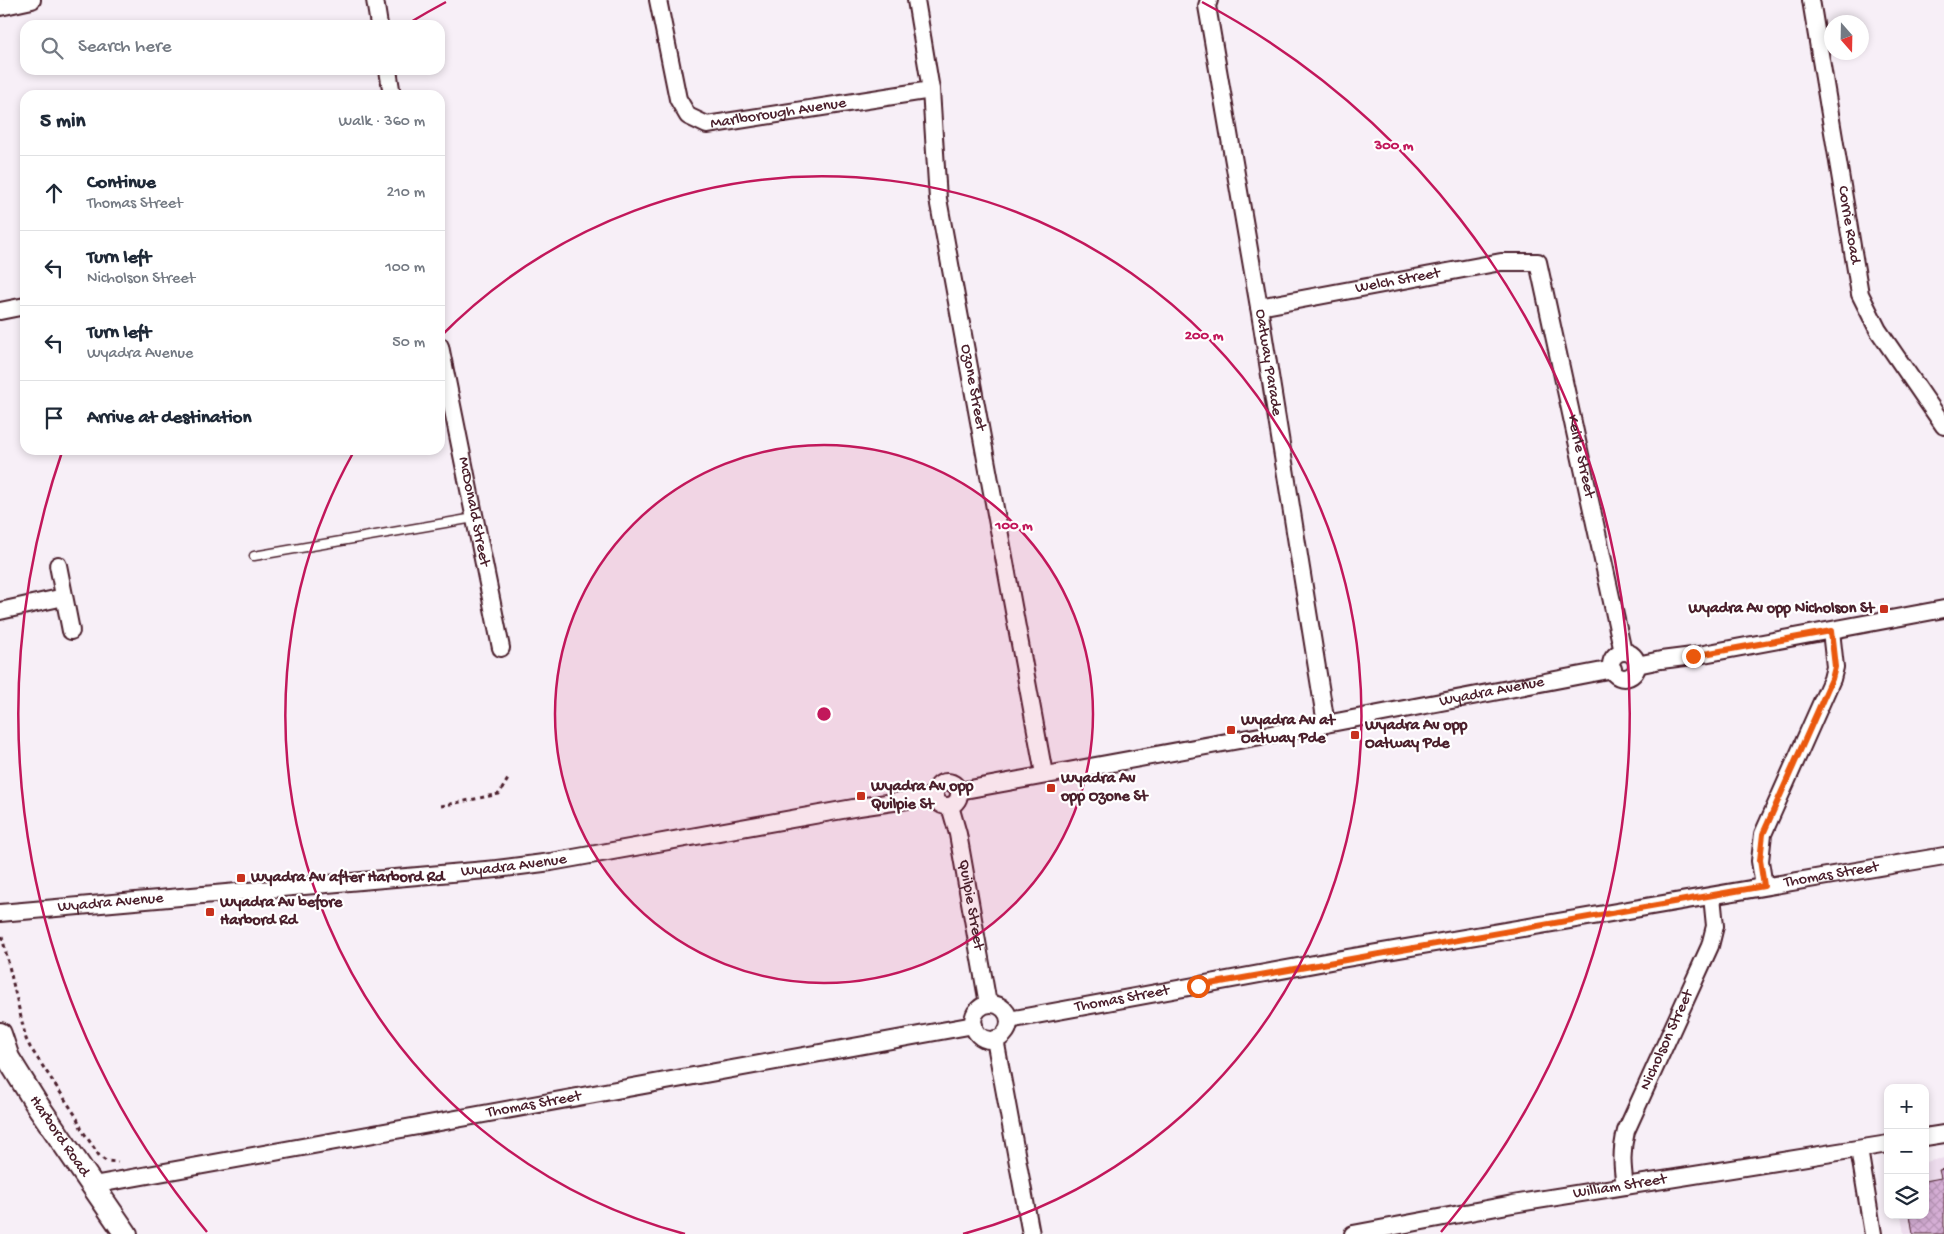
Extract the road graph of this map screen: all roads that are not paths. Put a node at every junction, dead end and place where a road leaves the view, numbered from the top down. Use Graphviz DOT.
graph roads {
  1 [pos="32,0"];
  2 [pos="375,0"];
  3 [pos="658,0"];
  4 [pos="916,0"];
  5 [pos="1209,0"];
  6 [pos="1812,0"];
  7 [pos="0,7"];
  8 [pos="379,20"];
  9 [pos="389,75"];
  10 [pos="391,90"];
  11 [pos="930,90"];
  12 [pos="1538,262"];
  13 [pos="20,307"];
  14 [pos="1259,307"];
  15 [pos="0,311"];
  16 [pos="445,371"];
  17 [pos="1944,426"];
  18 [pos="474,518"];
  19 [pos="254,556"];
  20 [pos="58,565"];
  21 [pos="64,597"];
  22 [pos="1944,609"];
  23 [pos="0,611"];
  24 [pos="71,631"];
  25 [pos="1831,631"];
  26 [pos="501,648"];
  27 [pos="1623,652"];
  28 [pos="1637,665"];
  29 [pos="1612,670"];
  30 [pos="1326,724"];
  31 [pos="1044,774"];
  32 [pos="959,791"];
  33 [pos="935,796"];
  34 [pos="950,806"];
  35 [pos="1944,856"];
  36 [pos="1764,886"];
  37 [pos="1712,896"];
  38 [pos="0,913"];
  39 [pos="988,1004"];
  40 [pos="1009,1020"];
  41 [pos="974,1025"];
  42 [pos="0,1034"];
  43 [pos="995,1039"];
  44 [pos="1944,1134"];
  45 [pos="1929,1136"];
  46 [pos="1884,1145"];
  47 [pos="1860,1148"];
  48 [pos="92,1185"];
  49 [pos="1625,1186"];
  50 [pos="126,1234"];
  51 [pos="1031,1234"];
  52 [pos="1353,1234"];
  53 [pos="1873,1234"];
  1 -- 7 [label="street"];
  2 -- 8 [label="street"];
  3 -- 11 [label="street, Marlborough Avenue"];
  4 -- 11 [label="street, Ozone Street"];
  5 -- 14 [label="street, Oatway Parade"];
  6 -- 17 [label="street, Corrie Road"];
  9 -- 10 [label="street"];
  11 -- 31 [label="street, Ozone Street"];
  12 -- 14 [label="street, Welch Street"];
  12 -- 27 [label="street, Keirle Street"];
  13 -- 15 [label="street"];
  14 -- 30 [label="street, Oatway Parade"];
  16 -- 18 [label="street, McDonald Street"];
  18 -- 19 [label="lane"];
  18 -- 26 [label="street, McDonald Street"];
  20 -- 21 [label="street"];
  21 -- 23 [label="street"];
  21 -- 24 [label="street"];
  22 -- 25 [label="street"];
  25 -- 28 [label="street"];
  25 -- 36 [label="street"];
  27 -- 28 [label="street"];
  27 -- 29 [label="street"];
  28 -- 29 [label="street"];
  29 -- 30 [label="street, Wyadra Avenue"];
  30 -- 31 [label="street, Wyadra Avenue"];
  31 -- 32 [label="street, Wyadra Avenue"];
  32 -- 33 [label="street"];
  32 -- 34 [label="street"];
  33 -- 34 [label="street"];
  33 -- 38 [label="street, Wyadra Avenue"];
  34 -- 39 [label="street, Quilpie Street"];
  35 -- 36 [label="street, Thomas Street"];
  36 -- 37 [label="street, Thomas Street"];
  37 -- 40 [label="street, Thomas Street"];
  37 -- 49 [label="street, Nicholson Street"];
  39 -- 40 [label="street"];
  39 -- 41 [label="street"];
  40 -- 43 [label="street"];
  41 -- 43 [label="street"];
  41 -- 48 [label="street, Thomas Street"];
  42 -- 48 [label="main road, Harbord Road"];
  43 -- 51 [label="street"];
  44 -- 45 [label="street"];
  46 -- 47 [label="street, William Street"];
  47 -- 49 [label="street, William Street"];
  47 -- 53 [label="street"];
  48 -- 50 [label="main road, Harbord Road"];
  49 -- 52 [label="street, William Street"];
}
